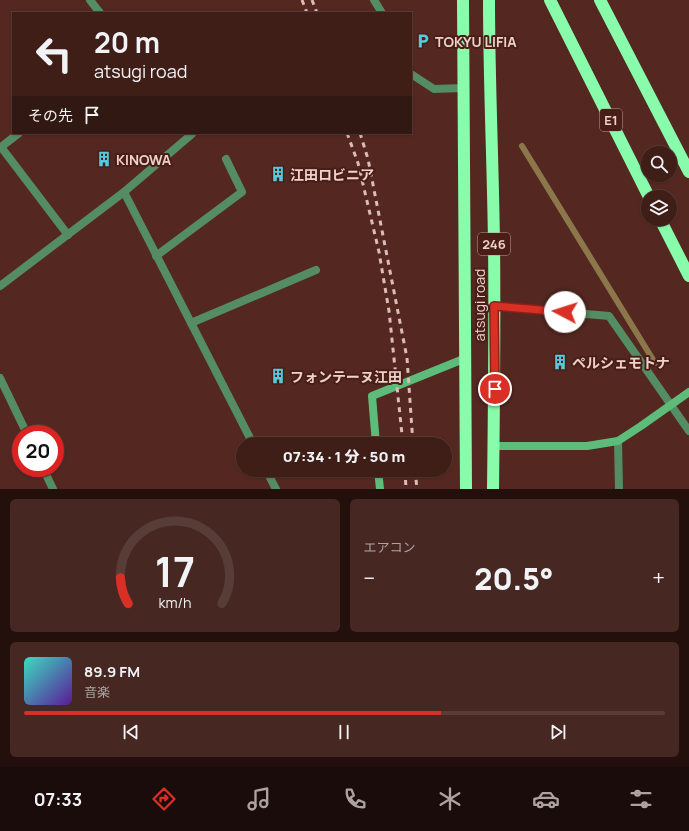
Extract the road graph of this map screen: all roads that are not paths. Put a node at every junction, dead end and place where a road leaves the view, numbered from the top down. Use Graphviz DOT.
graph roads {
  1 [pos="90,0"];
  2 [pos="374,0"];
  3 [pos="463,0"];
  4 [pos="489,0"];
  5 [pos="550,0"];
  6 [pos="600,0"];
  7 [pos="99,12"];
  8 [pos="381,12"];
  9 [pos="412,75"];
  10 [pos="463,88"];
  11 [pos="18,134"];
  12 [pos="192,134"];
  13 [pos="226,159"];
  14 [pos="689,172"];
  15 [pos="646,190"];
  16 [pos="124,192"];
  17 [pos="664,226"];
  18 [pos="68,235"];
  19 [pos="156,256"];
  20 [pos="316,270"];
  21 [pos="689,276"];
  22 [pos="0,286"];
  23 [pos="494,306"];
  24 [pos="191,323"];
  25 [pos="466,358"];
  26 [pos="0,378"];
  27 [pos="689,392"];
  28 [pos="670,405"];
  29 [pos="23,425"];
  30 [pos="689,431"];
  31 [pos="249,437"];
  32 [pos="375,437"];
  33 [pos="618,441"];
  34 [pos="493,446"];
  35 [pos="47,477"];
  36 [pos="270,477"];
  37 [pos="379,477"];
  38 [pos="53,489"];
  39 [pos="276,489"];
  40 [pos="380,489"];
  41 [pos="466,489"];
  42 [pos="493,489"];
  43 [pos="619,489"];
  1 -- 7 [label="street"];
  2 -- 8 [label="street"];
  3 -- 10 [label="highway, atsugi road / 246"];
  4 -- 23 [label="highway, atsugi road / 246"];
  5 -- 15 [label="highway, E1"];
  6 -- 14 [label="highway"];
  9 -- 10 [label="street"];
  10 -- 25 [label="highway, atsugi road / 246"];
  11 -- 18 [label="street"];
  12 -- 16 [label="street"];
  13 -- 19 [label="street"];
  16 -- 18 [label="street"];
  16 -- 19 [label="street"];
  17 -- 21 [label="highway"];
  18 -- 22 [label="street"];
  19 -- 24 [label="street"];
  20 -- 24 [label="street"];
  23 -- 28 [label="street"];
  23 -- 34 [label="highway, atsugi road / 246"];
  24 -- 31 [label="street"];
  25 -- 32 [label="street"];
  25 -- 41 [label="highway, atsugi road / 246"];
  26 -- 29 [label="street"];
  27 -- 28 [label="street"];
  28 -- 30 [label="street"];
  28 -- 33 [label="street"];
  33 -- 34 [label="street"];
  33 -- 43 [label="street"];
  34 -- 42 [label="highway, atsugi road / 246"];
  35 -- 38 [label="street"];
  36 -- 39 [label="street"];
  37 -- 40 [label="street"];
}
